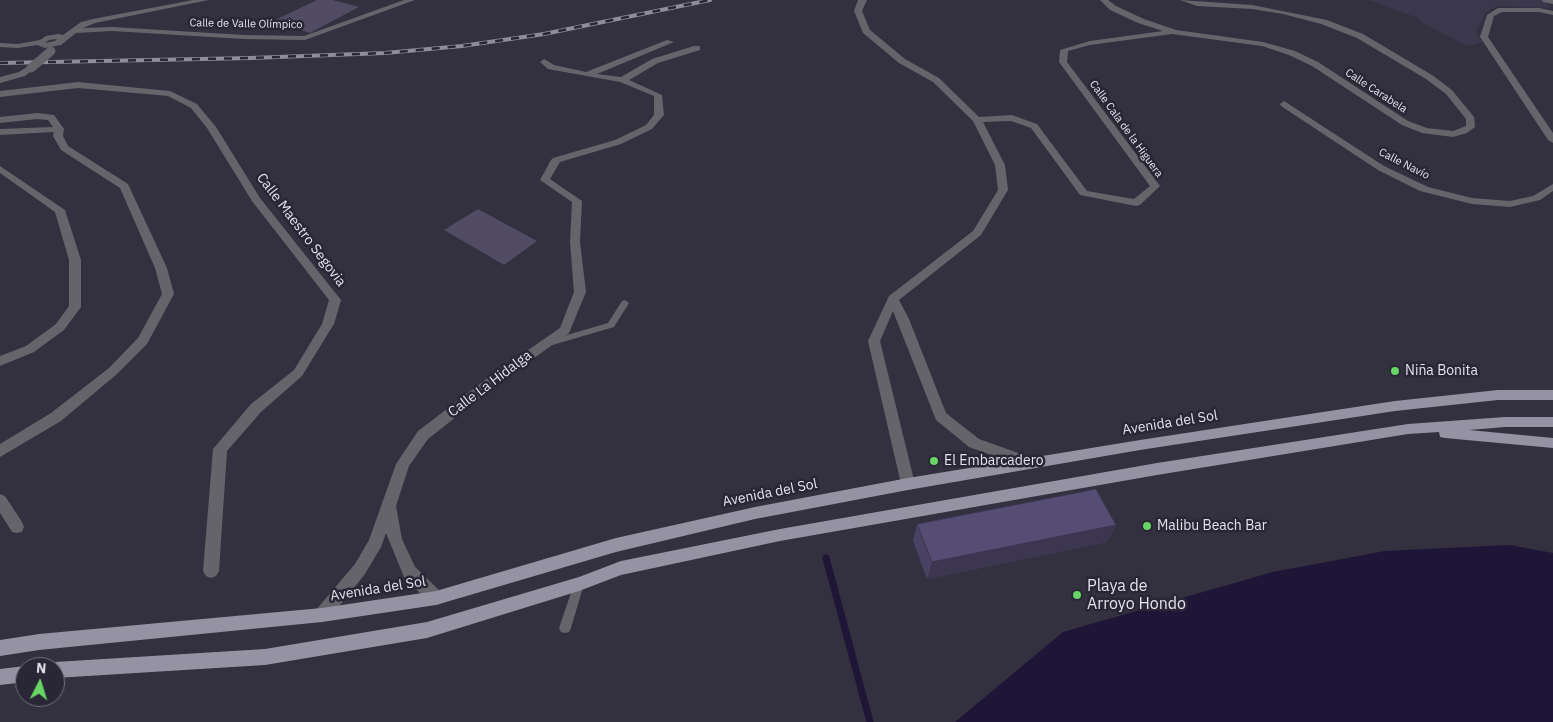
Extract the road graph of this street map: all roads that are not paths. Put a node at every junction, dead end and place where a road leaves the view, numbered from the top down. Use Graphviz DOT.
graph roads {
  1 [pos="205,0"];
  2 [pos="411,0"];
  3 [pos="864,0"];
  4 [pos="1104,0"];
  5 [pos="1184,0"];
  6 [pos="1546,0"];
  7 [pos="1553,2"];
  8 [pos="1553,13"];
  9 [pos="84,24"];
  10 [pos="75,31"];
  11 [pos="1174,32"];
  12 [pos="670,42"];
  13 [pos="51,44"];
  14 [pos="0,45"];
  15 [pos="697,48"];
  16 [pos="544,62"];
  17 [pos="587,75"];
  18 [pos="0,80"];
  19 [pos="622,80"];
  20 [pos="0,94"];
  21 [pos="1284,104"];
  22 [pos="0,120"];
  23 [pos="976,120"];
  24 [pos="59,129"];
  25 [pos="0,132"];
  26 [pos="1553,140"];
  27 [pos="0,169"];
  28 [pos="1553,187"];
  29 [pos="892,299"];
  30 [pos="625,303"];
  31 [pos="544,344"];
  32 [pos="0,361"];
  33 [pos="1553,386"];
  34 [pos="1498,394"];
  35 [pos="1553,395"];
  36 [pos="1553,422"];
  37 [pos="1408,429"];
  38 [pos="1553,443"];
  39 [pos="0,451"];
  40 [pos="1030,464"];
  41 [pos="908,484"];
  42 [pos="0,500"];
  43 [pos="389,505"];
  44 [pos="17,527"];
  45 [pos="211,570"];
  46 [pos="579,584"];
  47 [pos="436,598"];
  48 [pos="322,615"];
  49 [pos="566,628"];
  50 [pos="0,648"];
  51 [pos="65,669"];
  52 [pos="15,676"];
  53 [pos="0,678"];
  1 -- 9 [label="street"];
  2 -- 10 [label="street, Calle de Valle Olímpico"];
  3 -- 23 [label="street"];
  4 -- 11 [label="street, Calle Carabela"];
  5 -- 11 [label="street, Calle Carabela"];
  6 -- 7 [label="street"];
  8 -- 26 [label="street"];
  9 -- 10 [label="street"];
  9 -- 13 [label="street"];
  10 -- 13 [label="street"];
  11 -- 23 [label="street, Calle Cala de la Higuera"];
  12 -- 17 [label="street"];
  13 -- 14 [label="street"];
  13 -- 18 [label="street, bridge"];
  15 -- 19 [label="street"];
  16 -- 17 [label="street"];
  17 -- 19 [label="street"];
  19 -- 31 [label="street"];
  20 -- 45 [label="street, Calle Maestro Segovia"];
  21 -- 28 [label="street, Calle Navío"];
  22 -- 24 [label="street"];
  23 -- 29 [label="street"];
  24 -- 25 [label="street"];
  24 -- 39 [label="street"];
  27 -- 32 [label="street"];
  29 -- 40 [label="street"];
  29 -- 41 [label="street"];
  30 -- 31 [label="lane, Calle La Hidalga"];
  31 -- 43 [label="street, Calle La Hidalga"];
  33 -- 34 [label="main road"];
  34 -- 35 [label="main road, Avenida del Sol"];
  34 -- 40 [label="main road, Avenida del Sol"];
  36 -- 37 [label="main road"];
  37 -- 38 [label="main road"];
  37 -- 46 [label="main road"];
  40 -- 41 [label="main road, Avenida del Sol"];
  41 -- 47 [label="main road, Avenida del Sol"];
  42 -- 44 [label="street"];
  43 -- 47 [label="street, Calle La Hidalga"];
  43 -- 48 [label="street, Calle La Hidalga"];
  46 -- 49 [label="lane"];
  46 -- 51 [label="main road"];
  47 -- 48 [label="main road, Avenida del Sol"];
  48 -- 50 [label="main road, Avenida del Sol"];
  52 -- 53 [label="main road"];
}
